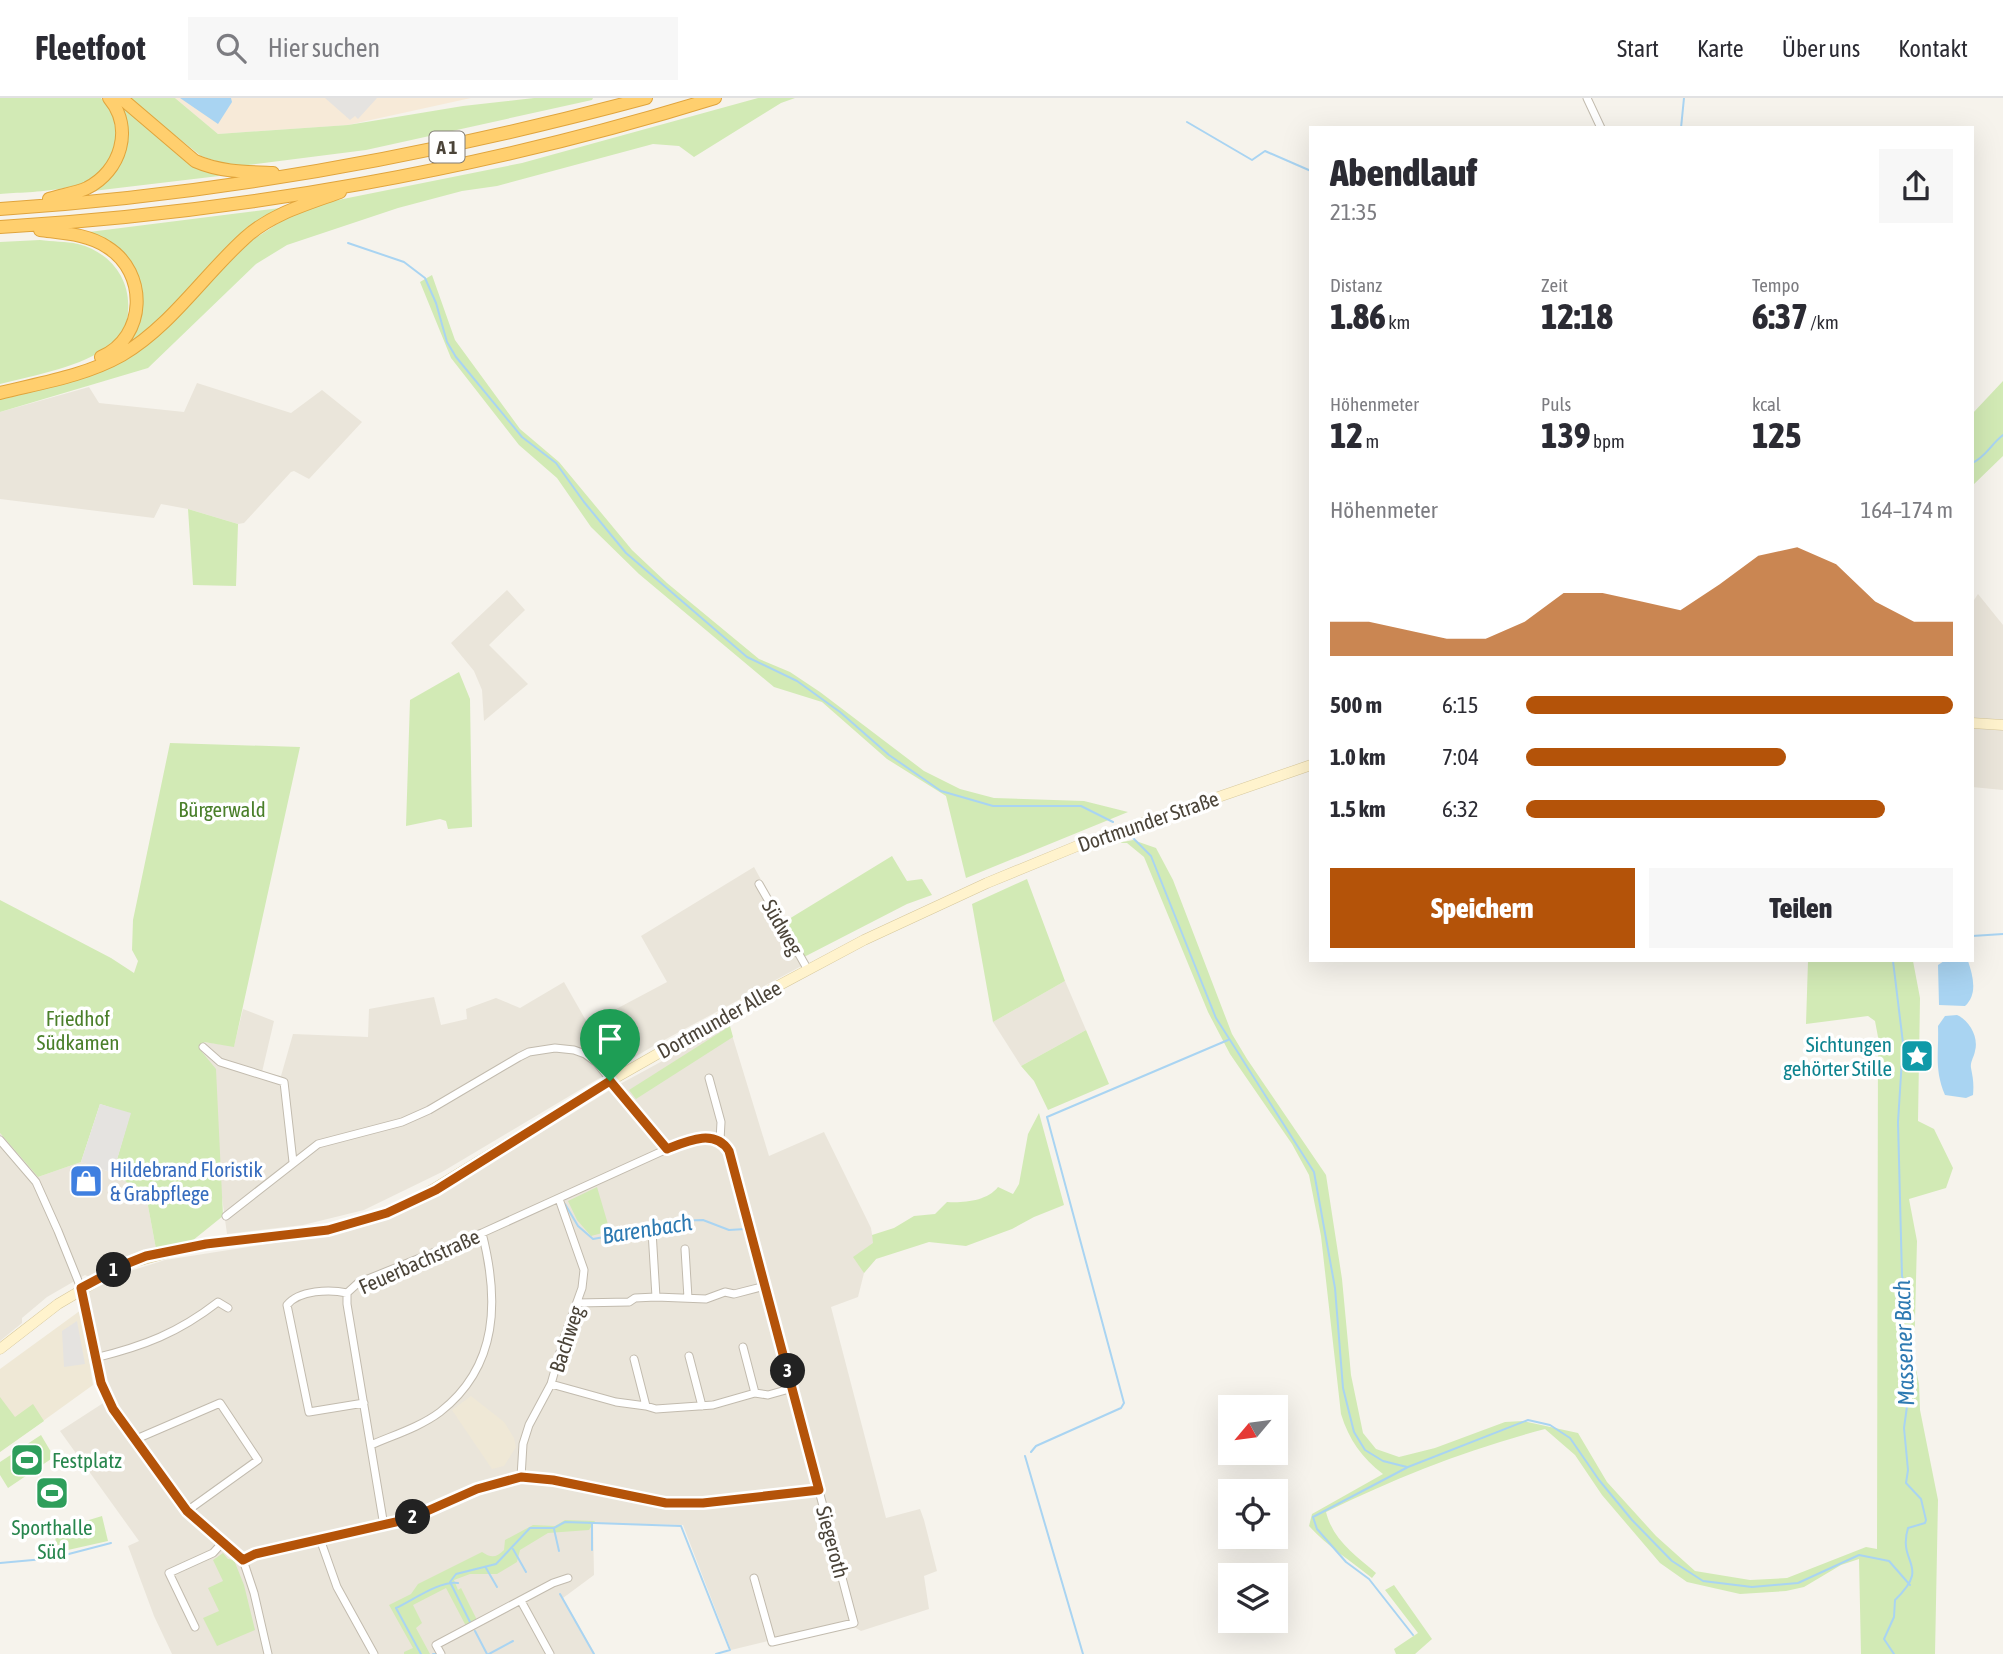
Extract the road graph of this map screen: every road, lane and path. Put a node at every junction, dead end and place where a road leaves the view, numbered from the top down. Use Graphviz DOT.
graph roads {
  1 [pos="110,98"];
  2 [pos="121,98"];
  3 [pos="646,98"];
  4 [pos="715,98"];
  5 [pos="1587,98"];
  6 [pos="1600,126"];
  7 [pos="305,174"];
  8 [pos="370,181"];
  9 [pos="18,208"];
  10 [pos="0,209"];
  11 [pos="19,226"];
  12 [pos="0,228"];
  13 [pos="0,390"];
  14 [pos="1974,723"];
  15 [pos="2003,725"];
  16 [pos="1309,766"];
  17 [pos="987,883"];
  18 [pos="759,884"];
  19 [pos="808,970"];
  20 [pos="203,1047"];
  21 [pos="709,1078"];
  22 [pos="610,1081"];
  23 [pos="0,1140"];
  24 [pos="720,1140"];
  25 [pos="667,1149"];
  26 [pos="293,1162"];
  27 [pos="559,1199"];
  28 [pos="226,1216"];
  29 [pos="652,1231"];
  30 [pos="482,1233"];
  31 [pos="685,1249"];
  32 [pos="765,1286"];
  33 [pos="81,1288"];
  34 [pos="347,1293"];
  35 [pos="656,1297"];
  36 [pos="688,1298"];
  37 [pos="577,1303"];
  38 [pos="228,1308"];
  39 [pos="743,1347"];
  40 [pos="0,1349"];
  41 [pos="689,1356"];
  42 [pos="95,1358"];
  43 [pos="634,1359"];
  44 [pos="551,1384"];
  45 [pos="793,1388"];
  46 [pos="755,1393"];
  47 [pos="364,1403"];
  48 [pos="646,1406"];
  49 [pos="702,1406"];
  50 [pos="134,1440"];
  51 [pos="371,1445"];
  52 [pos="521,1477"];
  53 [pos="819,1490"];
  54 [pos="187,1511"];
  55 [pos="384,1525"];
  56 [pos="320,1539"];
  57 [pos="223,1542"];
  58 [pos="243,1560"];
  59 [pos="568,1578"];
  60 [pos="754,1578"];
  61 [pos="521,1601"];
  62 [pos="195,1627"];
  63 [pos="268,1654"];
  64 [pos="374,1654"];
  65 [pos="441,1654"];
  66 [pos="550,1654"];
  1 -- 9 [label="highway"];
  2 -- 7 [label="highway"];
  3 -- 7 [label="highway, A 1"];
  4 -- 8 [label="highway, A 1"];
  5 -- 6 [label="street"];
  7 -- 9 [label="highway, A 1"];
  8 -- 11 [label="highway, A 1"];
  8 -- 13 [label="highway"];
  9 -- 10 [label="highway, A 1"];
  11 -- 12 [label="highway, A 1"];
  11 -- 13 [label="highway"];
  14 -- 15 [label="main road"];
  16 -- 17 [label="main road, Dortmunder Straße"];
  17 -- 19 [label="main road, Dortmunder Allee"];
  18 -- 19 [label="street, Südweg"];
  19 -- 22 [label="main road, Dortmunder Allee"];
  20 -- 26 [label="street"];
  21 -- 24 [label="street, Siegeroth"];
  22 -- 25 [label="street"];
  22 -- 26 [label="street"];
  22 -- 33 [label="main road, Dortmunder Allee"];
  23 -- 33 [label="street"];
  24 -- 25 [label="street"];
  24 -- 32 [label="street, Siegeroth"];
  25 -- 27 [label="street, Feuerbachstraße"];
  26 -- 28 [label="street"];
  27 -- 30 [label="street, Feuerbachstraße"];
  27 -- 37 [label="street, Bachweg"];
  29 -- 35 [label="street"];
  30 -- 34 [label="street, Feuerbachstraße"];
  30 -- 51 [label="street"];
  31 -- 36 [label="street"];
  32 -- 36 [label="street"];
  32 -- 45 [label="street, Siegeroth"];
  33 -- 40 [label="main road, Dortmunder Allee"];
  33 -- 42 [label="street"];
  34 -- 47 [label="street, Feuerbachstraße"];
  34 -- 47 [label="street"];
  35 -- 36 [label="street"];
  35 -- 37 [label="street"];
  37 -- 44 [label="street, Bachweg"];
  38 -- 42 [label="street"];
  39 -- 46 [label="street"];
  41 -- 49 [label="street"];
  42 -- 50 [label="street"];
  43 -- 48 [label="street"];
  44 -- 48 [label="street"];
  44 -- 52 [label="street, Bachweg"];
  45 -- 46 [label="street"];
  45 -- 53 [label="street, Siegeroth"];
  46 -- 49 [label="street"];
  47 -- 51 [label="street, Feuerbachstraße"];
  48 -- 49 [label="street"];
  50 -- 54 [label="street"];
  50 -- 54 [label="street"];
  51 -- 55 [label="street, Feuerbachstraße"];
  52 -- 53 [label="street"];
  52 -- 55 [label="street"];
  53 -- 60 [label="street, Siegeroth"];
  54 -- 57 [label="street"];
  55 -- 56 [label="street"];
  56 -- 58 [label="street"];
  56 -- 64 [label="street"];
  57 -- 58 [label="street"];
  57 -- 62 [label="street"];
  58 -- 63 [label="street"];
  59 -- 61 [label="street"];
  61 -- 65 [label="street"];
  61 -- 66 [label="street"];
}
